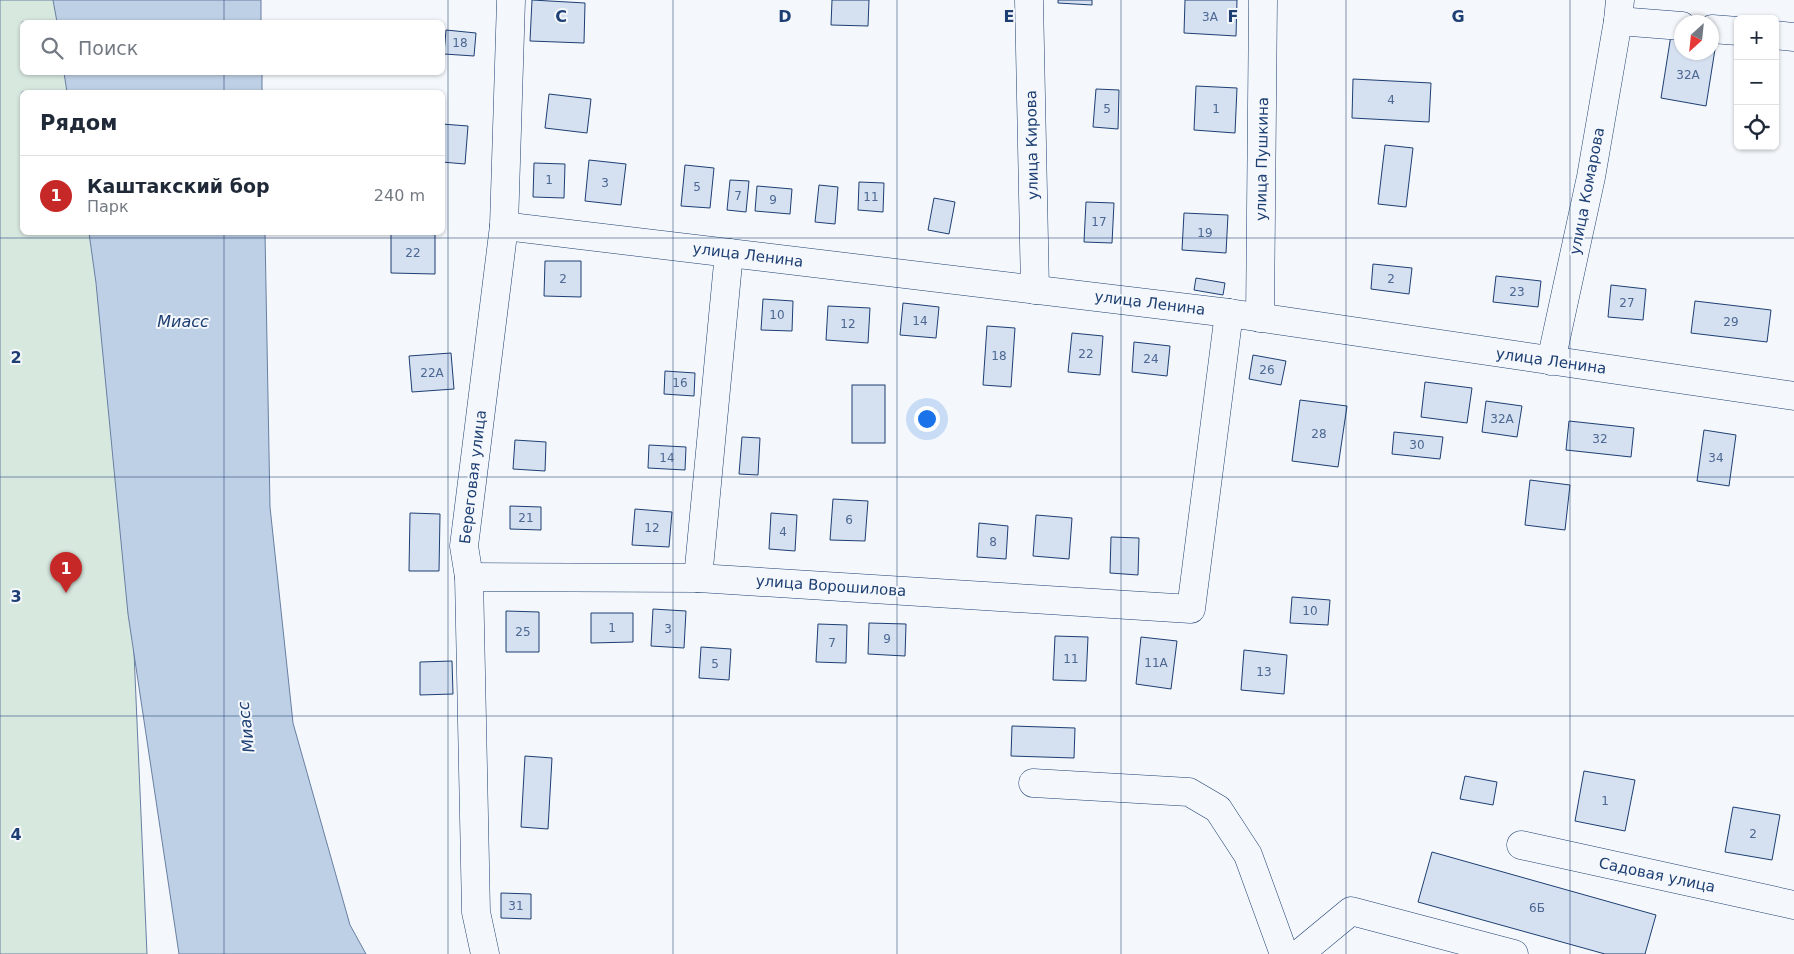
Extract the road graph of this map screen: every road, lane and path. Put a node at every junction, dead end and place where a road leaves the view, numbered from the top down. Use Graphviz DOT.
graph roads {
  1 [pos="511,0"];
  2 [pos="1030,0"];
  3 [pos="1263,0"];
  4 [pos="1619,10"];
  5 [pos="1674,24"];
  6 [pos="1719,30"];
  7 [pos="1734,32"];
  8 [pos="1779,35"];
  9 [pos="1794,36"];
  10 [pos="504,226"];
  11 [pos="729,253"];
  12 [pos="1035,290"];
  13 [pos="1229,313"];
  14 [pos="1260,318"];
  15 [pos="1551,361"];
  16 [pos="1794,396"];
  17 [pos="469,578"];
  18 [pos="698,578"];
  19 [pos="1033,783"];
  20 [pos="1521,845"];
  21 [pos="1794,905"];
  22 [pos="485,954"];
  23 [pos="1284,954"];
  24 [pos="1299,954"];
  25 [pos="1514,954"];
  1 -- 10 [label="street, Береговая улица"];
  2 -- 12 [label="street, улица Кирова"];
  3 -- 14 [label="street, улица Пушкина"];
  4 -- 5 [label="street, улица Комарова"];
  4 -- 15 [label="street, улица Комарова"];
  6 -- 7 [label="street"];
  8 -- 9 [label="street"];
  10 -- 11 [label="street, улица Ленина"];
  10 -- 17 [label="street, Береговая улица"];
  11 -- 12 [label="street, улица Ленина"];
  11 -- 18 [label="street"];
  12 -- 13 [label="street, улица Ленина"];
  13 -- 14 [label="street, улица Ленина"];
  13 -- 18 [label="street, улица Ворошилова"];
  14 -- 15 [label="street, улица Ленина"];
  15 -- 16 [label="street, улица Ленина"];
  17 -- 18 [label="street, улица Ворошилова"];
  17 -- 22 [label="street, Береговая улица"];
  19 -- 23 [label="street"];
  20 -- 21 [label="street, Садовая улица"];
  24 -- 25 [label="street"];
}
